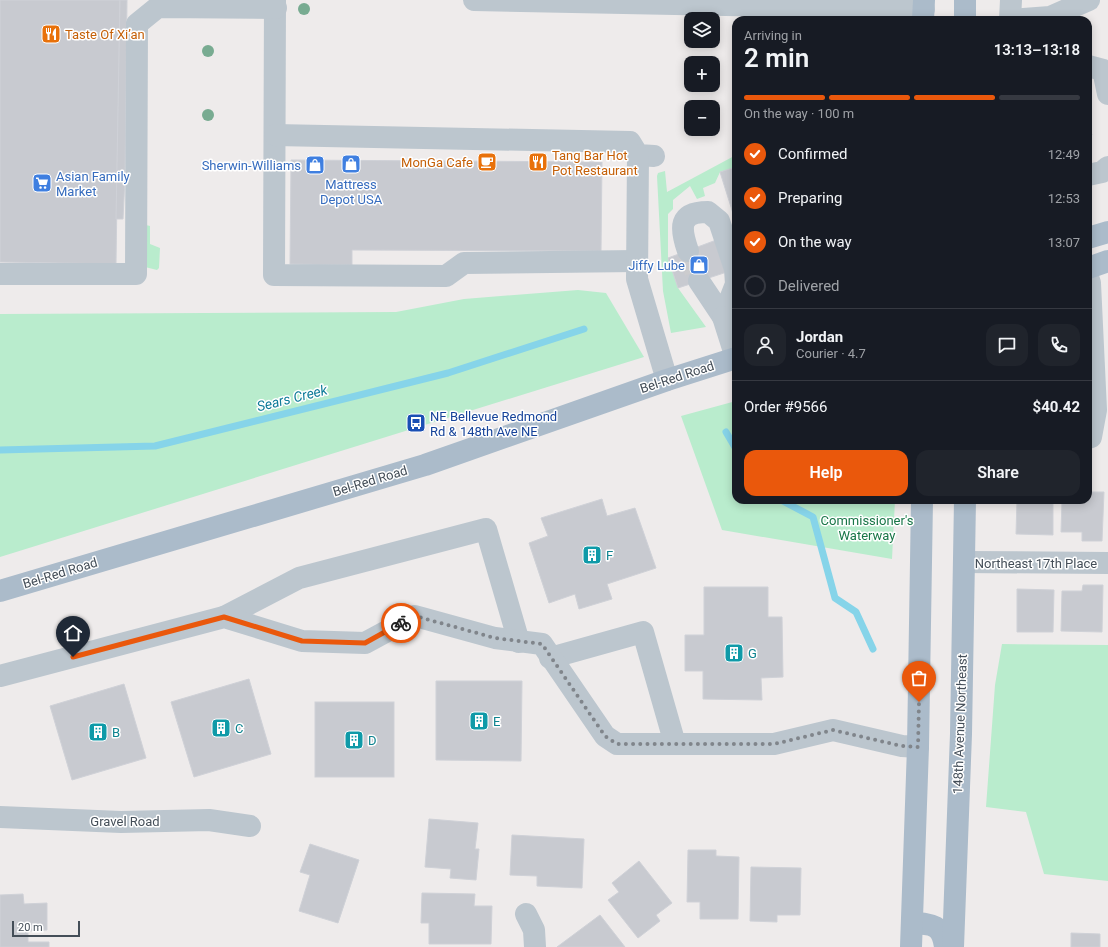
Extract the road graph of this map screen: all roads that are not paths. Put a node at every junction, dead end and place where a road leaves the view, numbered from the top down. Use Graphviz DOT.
graph roads {
  1 [pos="474,0"];
  2 [pos="965,0"];
  3 [pos="1011,0"];
  4 [pos="1089,0"];
  5 [pos="548,1"];
  6 [pos="276,4"];
  7 [pos="924,10"];
  8 [pos="965,16"];
  9 [pos="1010,16"];
  10 [pos="1050,16"];
  11 [pos="1092,67"];
  12 [pos="1108,94"];
  13 [pos="275,135"];
  14 [pos="1108,232"];
  15 [pos="1092,237"];
  16 [pos="688,251"];
  17 [pos="732,259"];
  18 [pos="636,261"];
  19 [pos="1108,261"];
  20 [pos="1092,267"];
  21 [pos="0,274"];
  22 [pos="699,281"];
  23 [pos="732,294"];
  24 [pos="723,317"];
  25 [pos="732,345"];
  26 [pos="732,359"];
  27 [pos="1092,366"];
  28 [pos="667,380"];
  29 [pos="1092,431"];
  30 [pos="922,504"];
  31 [pos="964,504"];
  32 [pos="964,562"];
  33 [pos="1108,563"];
  34 [pos="0,591"];
  35 [pos="224,617"];
  36 [pos="519,642"];
  37 [pos="550,658"];
  38 [pos="0,676"];
  39 [pos="674,744"];
  40 [pos="918,747"];
  41 [pos="0,817"];
  42 [pos="250,826"];
  43 [pos="526,914"];
  44 [pos="912,923"];
  45 [pos="535,947"];
  46 [pos="911,947"];
  47 [pos="945,947"];
  48 [pos="952,947"];
  1 -- 5 [label="street"];
  2 -- 8 [label="main road"];
  3 -- 9 [label="street"];
  4 -- 10 [label="street"];
  5 -- 7 [label="street"];
  6 -- 13 [label="street"];
  6 -- 21 [label="street"];
  11 -- 12 [label="street"];
  13 -- 18 [label="street"];
  13 -- 18 [label="street"];
  14 -- 15 [label="main road"];
  16 -- 17 [label="street"];
  18 -- 28 [label="street"];
  19 -- 20 [label="main road"];
  22 -- 24 [label="street"];
  23 -- 24 [label="street"];
  24 -- 25 [label="street"];
  26 -- 28 [label="main road, Bel-Red Road"];
  27 -- 29 [label="street"];
  28 -- 34 [label="main road, Bel-Red Road"];
  30 -- 40 [label="main road"];
  31 -- 32 [label="main road, 148th Avenue Northeast"];
  32 -- 33 [label="street, Northeast 17th Place"];
  32 -- 48 [label="main road, 148th Avenue Northeast"];
  35 -- 36 [label="street"];
  35 -- 36 [label="street"];
  35 -- 38 [label="street"];
  36 -- 37 [label="street"];
  37 -- 39 [label="street"];
  37 -- 39 [label="street"];
  39 -- 40 [label="street"];
  40 -- 44 [label="main road"];
  41 -- 42 [label="street, Gravel Road"];
  43 -- 45 [label="street"];
  44 -- 46 [label="main road"];
  44 -- 47 [label="main road"];
}
